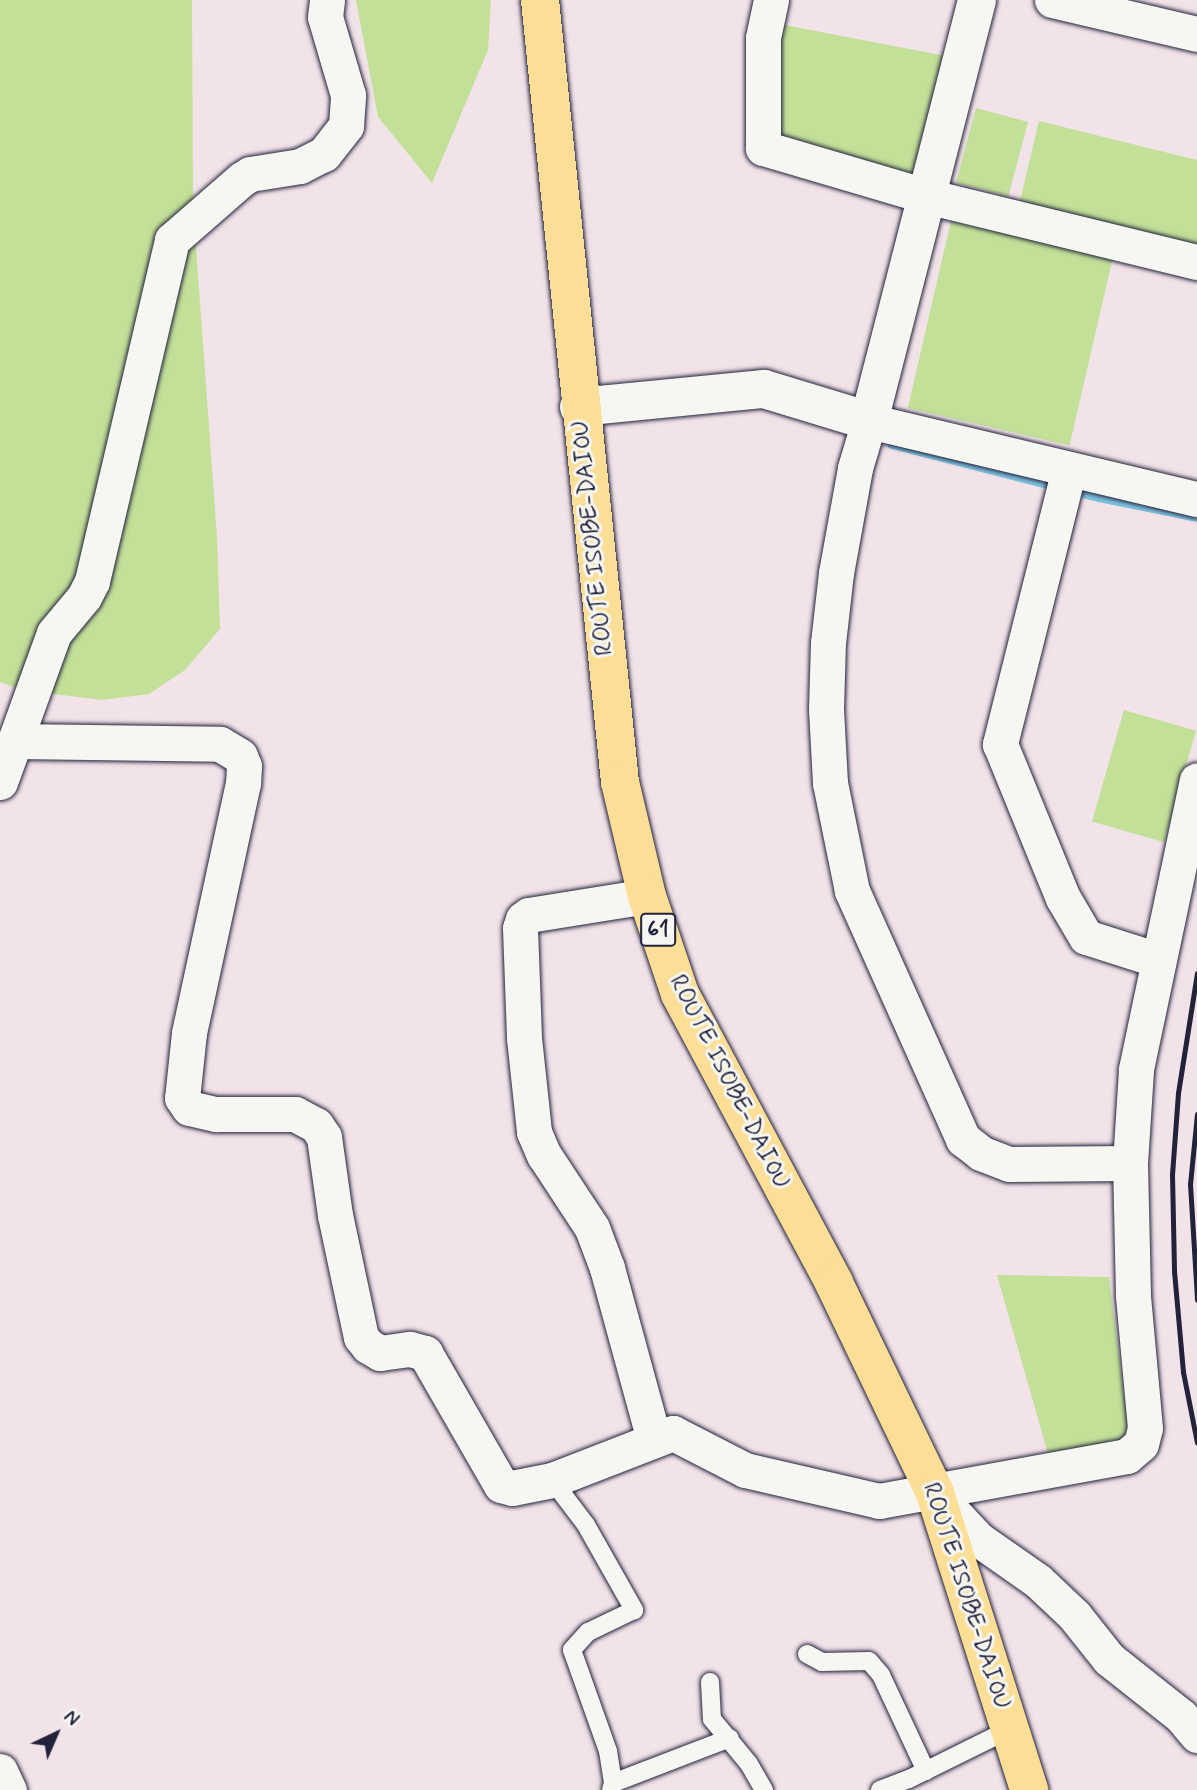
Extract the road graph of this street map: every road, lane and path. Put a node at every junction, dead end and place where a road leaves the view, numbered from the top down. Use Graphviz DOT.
graph roads {
  1 [pos="327,0"];
  2 [pos="540,0"];
  3 [pos="771,0"];
  4 [pos="977,0"];
  5 [pos="1052,0"];
  6 [pos="1197,34"];
  7 [pos="926,196"];
  8 [pos="1197,262"];
  9 [pos="579,407"];
  10 [pos="869,421"];
  11 [pos="1069,469"];
  12 [pos="1197,499"];
  13 [pos="15,741"];
  14 [pos="1197,780"];
  15 [pos="0,782"];
  16 [pos="647,896"];
  17 [pos="1158,960"];
  18 [pos="1130,1163"];
  19 [pos="653,1440"];
  20 [pos="552,1480"];
  21 [pos="935,1493"];
  22 [pos="807,1654"];
  23 [pos="710,1682"];
  24 [pos="1010,1730"];
  25 [pos="1197,1735"];
  26 [pos="730,1738"];
  27 [pos="0,1771"];
  28 [pos="919,1780"];
  29 [pos="612,1787"];
  30 [pos="9,1790"];
  31 [pos="764,1790"];
  32 [pos="880,1790"];
  33 [pos="1030,1790"];
  1 -- 13 [label="street"];
  2 -- 9 [label="main road, ROUTE ISOBE-DAIOU / 61"];
  3 -- 7 [label="street"];
  4 -- 7 [label="street"];
  5 -- 6 [label="street"];
  7 -- 8 [label="street"];
  7 -- 10 [label="street"];
  9 -- 10 [label="street"];
  9 -- 16 [label="main road, ROUTE ISOBE-DAIOU / 61"];
  10 -- 11 [label="street"];
  10 -- 18 [label="street"];
  11 -- 12 [label="street"];
  11 -- 17 [label="street"];
  13 -- 15 [label="street"];
  13 -- 20 [label="street"];
  14 -- 17 [label="street"];
  16 -- 19 [label="street"];
  16 -- 21 [label="main road, ROUTE ISOBE-DAIOU / 61"];
  17 -- 18 [label="street"];
  18 -- 21 [label="street"];
  19 -- 20 [label="street"];
  19 -- 21 [label="street"];
  20 -- 29 [label="lane"];
  21 -- 24 [label="main road, ROUTE ISOBE-DAIOU / 61"];
  21 -- 25 [label="street"];
  22 -- 28 [label="lane"];
  23 -- 26 [label="lane"];
  24 -- 28 [label="lane"];
  24 -- 33 [label="main road, ROUTE ISOBE-DAIOU / 61"];
  26 -- 29 [label="lane"];
  26 -- 31 [label="lane"];
  27 -- 30 [label="street"];
  28 -- 32 [label="lane"];
}
